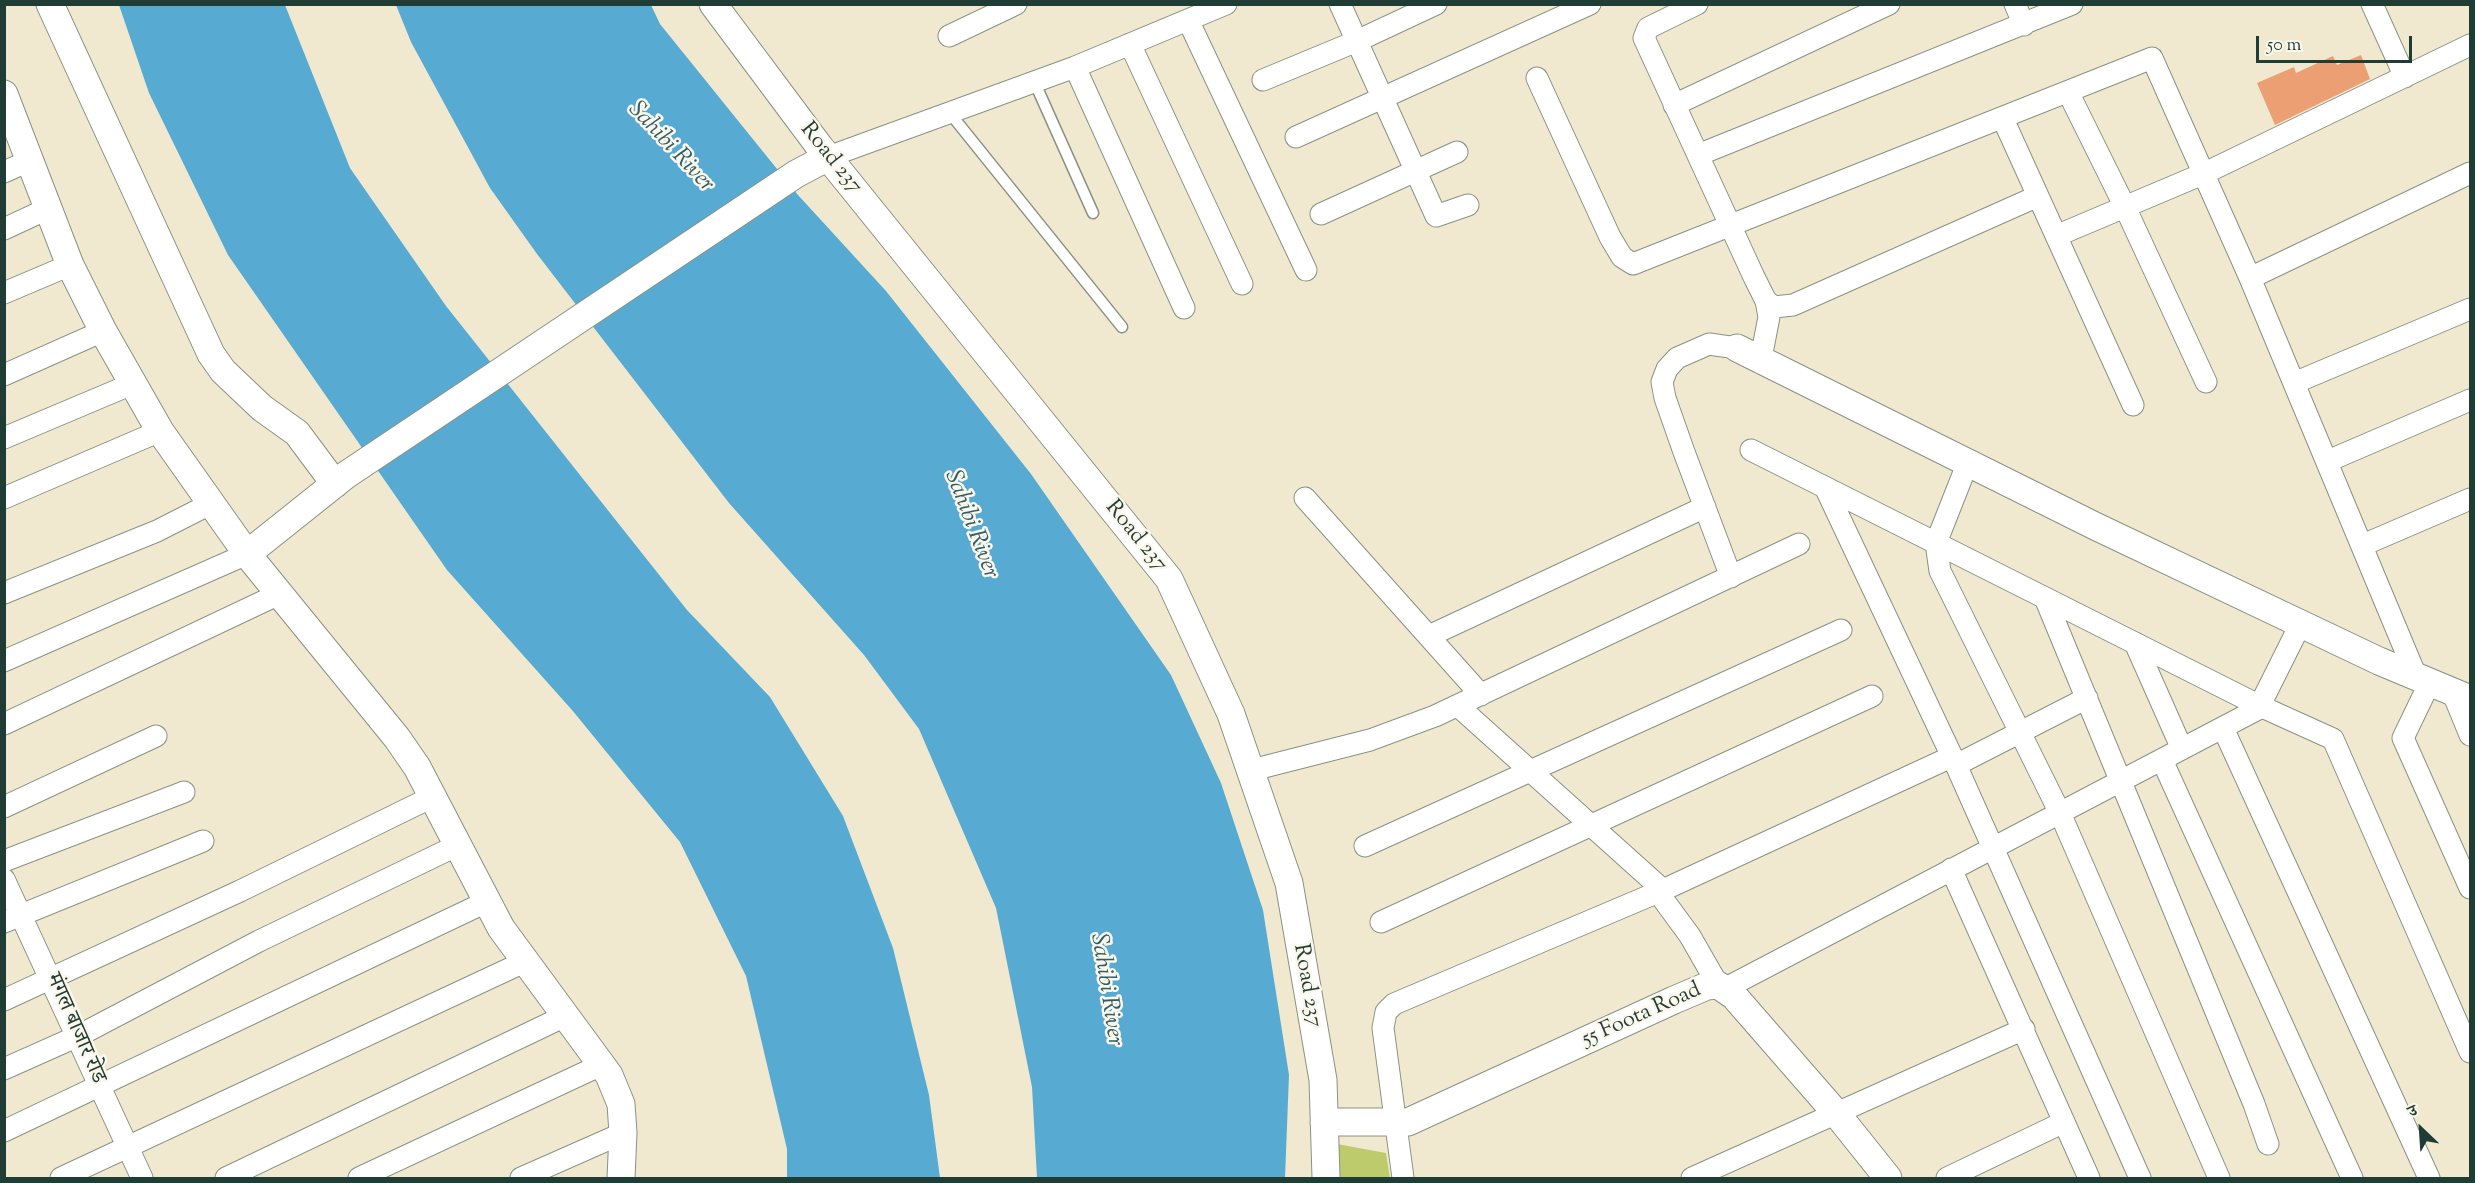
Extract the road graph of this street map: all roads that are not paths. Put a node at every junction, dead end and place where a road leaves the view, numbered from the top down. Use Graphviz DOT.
graph roads {
  1 [pos="50,4"];
  2 [pos="713,4"];
  3 [pos="1016,4"];
  4 [pos="1226,4"];
  5 [pos="1340,4"];
  6 [pos="1436,4"];
  7 [pos="1590,4"];
  8 [pos="1889,4"];
  9 [pos="2015,4"];
  10 [pos="2072,4"];
  11 [pos="2372,4"];
  12 [pos="1689,6"];
  13 [pos="1188,20"];
  14 [pos="2024,25"];
  15 [pos="949,36"];
  16 [pos="1357,41"];
  17 [pos="1130,44"];
  18 [pos="2470,45"];
  19 [pos="1075,67"];
  20 [pos="2405,77"];
  21 [pos="1537,78"];
  22 [pos="1263,80"];
  23 [pos="1034,81"];
  24 [pos="2068,92"];
  25 [pos="4,94"];
  26 [pos="1382,97"];
  27 [pos="1674,105"];
  28 [pos="950,112"];
  29 [pos="2003,119"];
  30 [pos="1296,137"];
  31 [pos="1457,152"];
  32 [pos="1698,155"];
  33 [pos="828,157"];
  34 [pos="31,160"];
  35 [pos="1414,171"];
  36 [pos="4,172"];
  37 [pos="2205,173"];
  38 [pos="2470,173"];
  39 [pos="2038,196"];
  40 [pos="1468,205"];
  41 [pos="2125,207"];
  42 [pos="47,209"];
  43 [pos="1093,213"];
  44 [pos="1321,214"];
  45 [pos="1731,227"];
  46 [pos="4,229"];
  47 [pos="2056,236"];
  48 [pos="70,265"];
  49 [pos="1306,270"];
  50 [pos="2250,278"];
  51 [pos="1242,284"];
  52 [pos="4,293"];
  53 [pos="1766,301"];
  54 [pos="1184,308"];
  55 [pos="2470,309"];
  56 [pos="1122,327"];
  57 [pos="103,331"];
  58 [pos="1749,353"];
  59 [pos="4,375"];
  60 [pos="2206,382"];
  61 [pos="2294,383"];
  62 [pos="132,384"];
  63 [pos="2470,400"];
  64 [pos="2133,405"];
  65 [pos="160,430"];
  66 [pos="4,438"];
  67 [pos="1752,450"];
  68 [pos="2328,461"];
  69 [pos="1968,462"];
  70 [pos="340,479"];
  71 [pos="1825,487"];
  72 [pos="4,498"];
  73 [pos="1305,498"];
  74 [pos="2470,499"];
  75 [pos="212,503"];
  76 [pos="1705,507"];
  77 [pos="1936,543"];
  78 [pos="1799,544"];
  79 [pos="2363,545"];
  80 [pos="247,554"];
  81 [pos="1731,577"];
  82 [pos="4,593"];
  83 [pos="279,594"];
  84 [pos="2045,597"];
  85 [pos="2301,623"];
  86 [pos="1841,630"];
  87 [pos="1429,636"];
  88 [pos="2135,643"];
  89 [pos="4,661"];
  90 [pos="2442,687"];
  91 [pos="1481,695"];
  92 [pos="1872,696"];
  93 [pos="2087,698"];
  94 [pos="1458,706"];
  95 [pos="2260,706"];
  96 [pos="4,724"];
  97 [pos="2223,728"];
  98 [pos="2019,733"];
  99 [pos="2470,735"];
  100 [pos="156,736"];
  101 [pos="2182,749"];
  102 [pos="2162,760"];
  103 [pos="1954,761"];
  104 [pos="1252,770"];
  105 [pos="1531,771"];
  106 [pos="2122,781"];
  107 [pos="184,792"];
  108 [pos="432,797"];
  109 [pos="4,807"];
  110 [pos="2060,813"];
  111 [pos="1591,825"];
  112 [pos="203,841"];
  113 [pos="456,846"];
  114 [pos="1365,846"];
  115 [pos="1993,848"];
  116 [pos="4,861"];
  117 [pos="1951,869"];
  118 [pos="4,879"];
  119 [pos="2470,888"];
  120 [pos="1660,890"];
  121 [pos="486,902"];
  122 [pos="13,918"];
  123 [pos="1381,922"];
  124 [pos="525,962"];
  125 [pos="51,978"];
  126 [pos="1722,987"];
  127 [pos="4,1000"];
  128 [pos="565,1016"];
  129 [pos="2024,1029"];
  130 [pos="78,1036"];
  131 [pos="2470,1052"];
  132 [pos="601,1065"];
  133 [pos="4,1069"];
  134 [pos="101,1087"];
  135 [pos="1836,1113"];
  136 [pos="1324,1122"];
  137 [pos="2064,1122"];
  138 [pos="1397,1123"];
  139 [pos="4,1131"];
  140 [pos="623,1133"];
  141 [pos="2268,1144"];
  142 [pos="128,1147"];
  143 [pos="61,1179"];
  144 [pos="142,1179"];
  145 [pos="226,1179"];
  146 [pos="359,1179"];
  147 [pos="521,1179"];
  148 [pos="621,1179"];
  149 [pos="1326,1179"];
  150 [pos="1403,1179"];
  151 [pos="1692,1179"];
  152 [pos="1888,1179"];
  153 [pos="1947,1179"];
  154 [pos="2089,1179"];
  155 [pos="2140,1179"];
  156 [pos="2219,1179"];
  157 [pos="2352,1179"];
  158 [pos="2429,1179"];
  1 -- 70 [label="street"];
  2 -- 33 [label="street, Road 237"];
  3 -- 15 [label="street"];
  4 -- 13 [label="street"];
  5 -- 16 [label="street"];
  6 -- 16 [label="street"];
  7 -- 26 [label="street"];
  8 -- 27 [label="street"];
  9 -- 14 [label="street"];
  10 -- 14 [label="street"];
  11 -- 20 [label="street"];
  12 -- 27 [label="street"];
  13 -- 17 [label="street"];
  13 -- 49 [label="street"];
  14 -- 32 [label="street"];
  16 -- 22 [label="street"];
  16 -- 26 [label="street"];
  17 -- 19 [label="street"];
  17 -- 51 [label="street"];
  18 -- 20 [label="street"];
  19 -- 23 [label="street"];
  19 -- 54 [label="street"];
  20 -- 37 [label="street"];
  21 -- 45 [label="street"];
  23 -- 28 [label="street"];
  23 -- 43 [label="lane"];
  24 -- 29 [label="street"];
  24 -- 37 [label="street"];
  24 -- 41 [label="street"];
  25 -- 34 [label="street"];
  26 -- 30 [label="street"];
  26 -- 35 [label="street"];
  27 -- 32 [label="street"];
  28 -- 33 [label="street"];
  28 -- 56 [label="lane"];
  29 -- 39 [label="street"];
  29 -- 45 [label="street"];
  31 -- 35 [label="street"];
  32 -- 45 [label="street"];
  33 -- 70 [label="street"];
  33 -- 104 [label="street, Road 237"];
  34 -- 36 [label="street"];
  34 -- 42 [label="street"];
  35 -- 40 [label="street"];
  35 -- 44 [label="street"];
  37 -- 41 [label="street"];
  37 -- 50 [label="street"];
  38 -- 50 [label="street"];
  39 -- 47 [label="street"];
  39 -- 53 [label="street"];
  41 -- 47 [label="street"];
  41 -- 60 [label="street"];
  42 -- 46 [label="street"];
  42 -- 48 [label="street"];
  45 -- 53 [label="street"];
  47 -- 64 [label="street"];
  48 -- 52 [label="street"];
  48 -- 57 [label="street"];
  50 -- 61 [label="street"];
  53 -- 58 [label="street"];
  55 -- 61 [label="street"];
  57 -- 59 [label="street"];
  57 -- 62 [label="street"];
  58 -- 69 [label="street"];
  58 -- 76 [label="street"];
  61 -- 68 [label="street"];
  62 -- 65 [label="street"];
  62 -- 66 [label="street"];
  63 -- 68 [label="street"];
  65 -- 72 [label="street"];
  65 -- 75 [label="street"];
  67 -- 71 [label="street"];
  68 -- 79 [label="street"];
  69 -- 77 [label="street"];
  69 -- 85 [label="street"];
  70 -- 80 [label="street"];
  71 -- 77 [label="street"];
  71 -- 103 [label="street"];
  73 -- 87 [label="street"];
  74 -- 79 [label="street"];
  75 -- 80 [label="street"];
  75 -- 82 [label="street"];
  76 -- 81 [label="street"];
  76 -- 87 [label="street"];
  77 -- 84 [label="street"];
  77 -- 98 [label="street"];
  78 -- 81 [label="street"];
  79 -- 90 [label="street"];
  80 -- 83 [label="street"];
  80 -- 89 [label="street"];
  81 -- 91 [label="street"];
  83 -- 96 [label="street"];
  83 -- 108 [label="street"];
  84 -- 88 [label="street"];
  84 -- 93 [label="street"];
  85 -- 90 [label="street"];
  85 -- 95 [label="street"];
  86 -- 105 [label="street"];
  87 -- 91 [label="street"];
  88 -- 95 [label="street"];
  88 -- 101 [label="street"];
  90 -- 99 [label="street"];
  90 -- 119 [label="street"];
  91 -- 94 [label="street"];
  92 -- 111 [label="street"];
  93 -- 98 [label="street"];
  93 -- 106 [label="street"];
  94 -- 104 [label="street"];
  94 -- 105 [label="street"];
  95 -- 97 [label="street"];
  95 -- 131 [label="street"];
  97 -- 101 [label="street"];
  97 -- 158 [label="street"];
  98 -- 103 [label="street"];
  98 -- 110 [label="street"];
  100 -- 109 [label="street"];
  101 -- 102 [label="street"];
  102 -- 106 [label="street"];
  102 -- 157 [label="street"];
  103 -- 115 [label="street"];
  103 -- 120 [label="street"];
  104 -- 136 [label="street, Road 237"];
  105 -- 111 [label="street"];
  105 -- 114 [label="street"];
  106 -- 110 [label="street"];
  106 -- 141 [label="street"];
  107 -- 116 [label="street"];
  108 -- 113 [label="street"];
  108 -- 125 [label="street"];
  110 -- 115 [label="street"];
  110 -- 156 [label="street"];
  111 -- 120 [label="street"];
  111 -- 123 [label="street"];
  112 -- 122 [label="street"];
  113 -- 121 [label="street"];
  113 -- 130 [label="street"];
  115 -- 117 [label="street"];
  115 -- 155 [label="street"];
  117 -- 126 [label="street"];
  117 -- 129 [label="street"];
  118 -- 122 [label="street, मंगल बाजार रोड"];
  120 -- 126 [label="street"];
  120 -- 138 [label="street"];
  121 -- 124 [label="street"];
  121 -- 134 [label="street"];
  122 -- 125 [label="street, मंगल बाजार रोड"];
  124 -- 128 [label="street"];
  124 -- 142 [label="street"];
  125 -- 127 [label="street"];
  125 -- 130 [label="street, मंगल बाजार रोड"];
  126 -- 135 [label="street, 55 Foota Road"];
  126 -- 138 [label="street, 55 Foota Road"];
  128 -- 132 [label="street"];
  128 -- 145 [label="street"];
  129 -- 135 [label="street"];
  129 -- 137 [label="street"];
  130 -- 133 [label="street"];
  130 -- 134 [label="street, मंगल बाजार रोड"];
  132 -- 140 [label="street"];
  132 -- 146 [label="street"];
  134 -- 139 [label="street"];
  134 -- 142 [label="street, मंगल बाजार रोड"];
  135 -- 151 [label="street"];
  135 -- 152 [label="street, 55 Foota Road"];
  136 -- 138 [label="street, 55 Foota Road"];
  136 -- 149 [label="street, Road 237"];
  137 -- 153 [label="street"];
  137 -- 154 [label="street"];
  138 -- 150 [label="street"];
  140 -- 147 [label="street"];
  140 -- 148 [label="street"];
  142 -- 143 [label="street"];
  142 -- 144 [label="street, मंगल बाजार रोड"];
}
